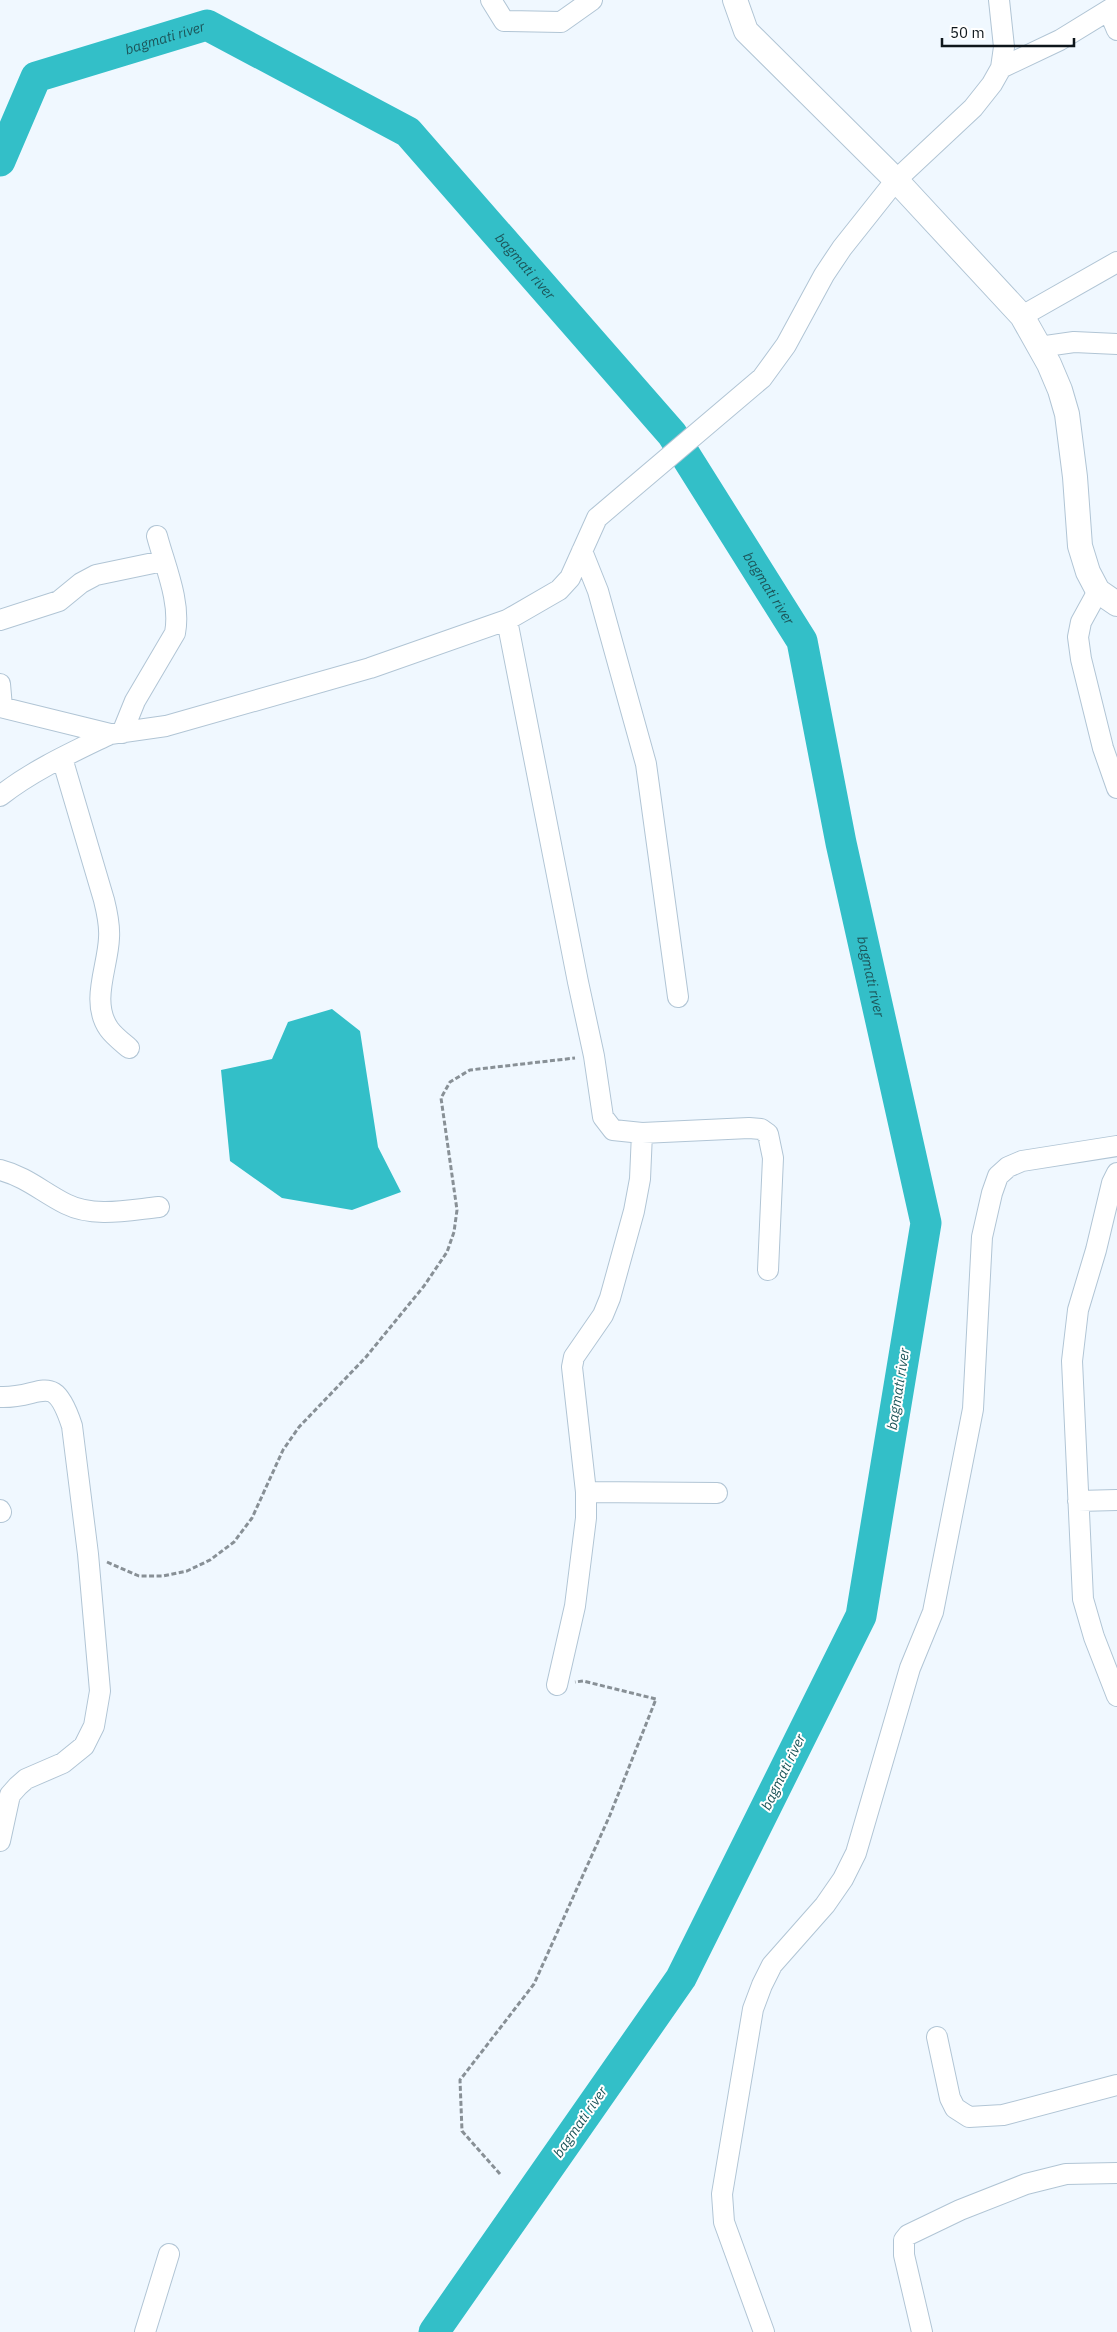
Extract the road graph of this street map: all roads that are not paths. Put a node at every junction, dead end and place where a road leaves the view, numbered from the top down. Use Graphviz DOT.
graph roads {
  1 [pos="492,0"];
  2 [pos="592,0"];
  3 [pos="736,0"];
  4 [pos="999,0"];
  5 [pos="1113,8"];
  6 [pos="1117,30"];
  7 [pos="1002,68"];
  8 [pos="896,180"];
  9 [pos="1117,262"];
  10 [pos="1022,316"];
  11 [pos="1117,344"];
  12 [pos="1040,347"];
  13 [pos="157,536"];
  14 [pos="582,551"];
  15 [pos="163,561"];
  16 [pos="1108,597"];
  17 [pos="0,620"];
  18 [pos="507,620"];
  19 [pos="0,684"];
  20 [pos="1,707"];
  21 [pos="116,734"];
  22 [pos="62,758"];
  23 [pos="1117,788"];
  24 [pos="0,796"];
  25 [pos="678,996"];
  26 [pos="128,1048"];
  27 [pos="642,1133"];
  28 [pos="1117,1146"];
  29 [pos="0,1170"];
  30 [pos="1117,1173"];
  31 [pos="159,1207"];
  32 [pos="768,1270"];
  33 [pos="0,1398"];
  34 [pos="586,1492"];
  35 [pos="717,1494"];
  36 [pos="1117,1500"];
  37 [pos="1078,1501"];
  38 [pos="557,1685"];
  39 [pos="1117,1696"];
  40 [pos="0,1841"];
  41 [pos="937,2037"];
  42 [pos="1117,2085"];
  43 [pos="1117,2173"];
  44 [pos="170,2254"];
  45 [pos="145,2332"];
  46 [pos="764,2332"];
  47 [pos="922,2332"];
  1 -- 2 [label="street"];
  3 -- 8 [label="street"];
  4 -- 7 [label="street"];
  5 -- 6 [label="street"];
  5 -- 7 [label="street"];
  7 -- 8 [label="street"];
  8 -- 10 [label="street"];
  8 -- 14 [label="street"];
  9 -- 10 [label="street"];
  10 -- 12 [label="street"];
  11 -- 12 [label="street"];
  12 -- 16 [label="street"];
  13 -- 15 [label="street"];
  14 -- 18 [label="street"];
  14 -- 25 [label="street"];
  15 -- 17 [label="street"];
  15 -- 21 [label="street"];
  16 -- 23 [label="street"];
  18 -- 21 [label="street"];
  18 -- 27 [label="street"];
  19 -- 20 [label="street"];
  20 -- 21 [label="street"];
  21 -- 22 [label="street"];
  22 -- 24 [label="street"];
  22 -- 26 [label="street"];
  27 -- 32 [label="street"];
  27 -- 34 [label="street"];
  28 -- 46 [label="street"];
  29 -- 31 [label="street"];
  30 -- 37 [label="street"];
  33 -- 40 [label="street"];
  34 -- 35 [label="street"];
  34 -- 38 [label="street"];
  36 -- 37 [label="street"];
  37 -- 39 [label="street"];
  41 -- 42 [label="street"];
  43 -- 47 [label="street"];
  44 -- 45 [label="street"];
}
